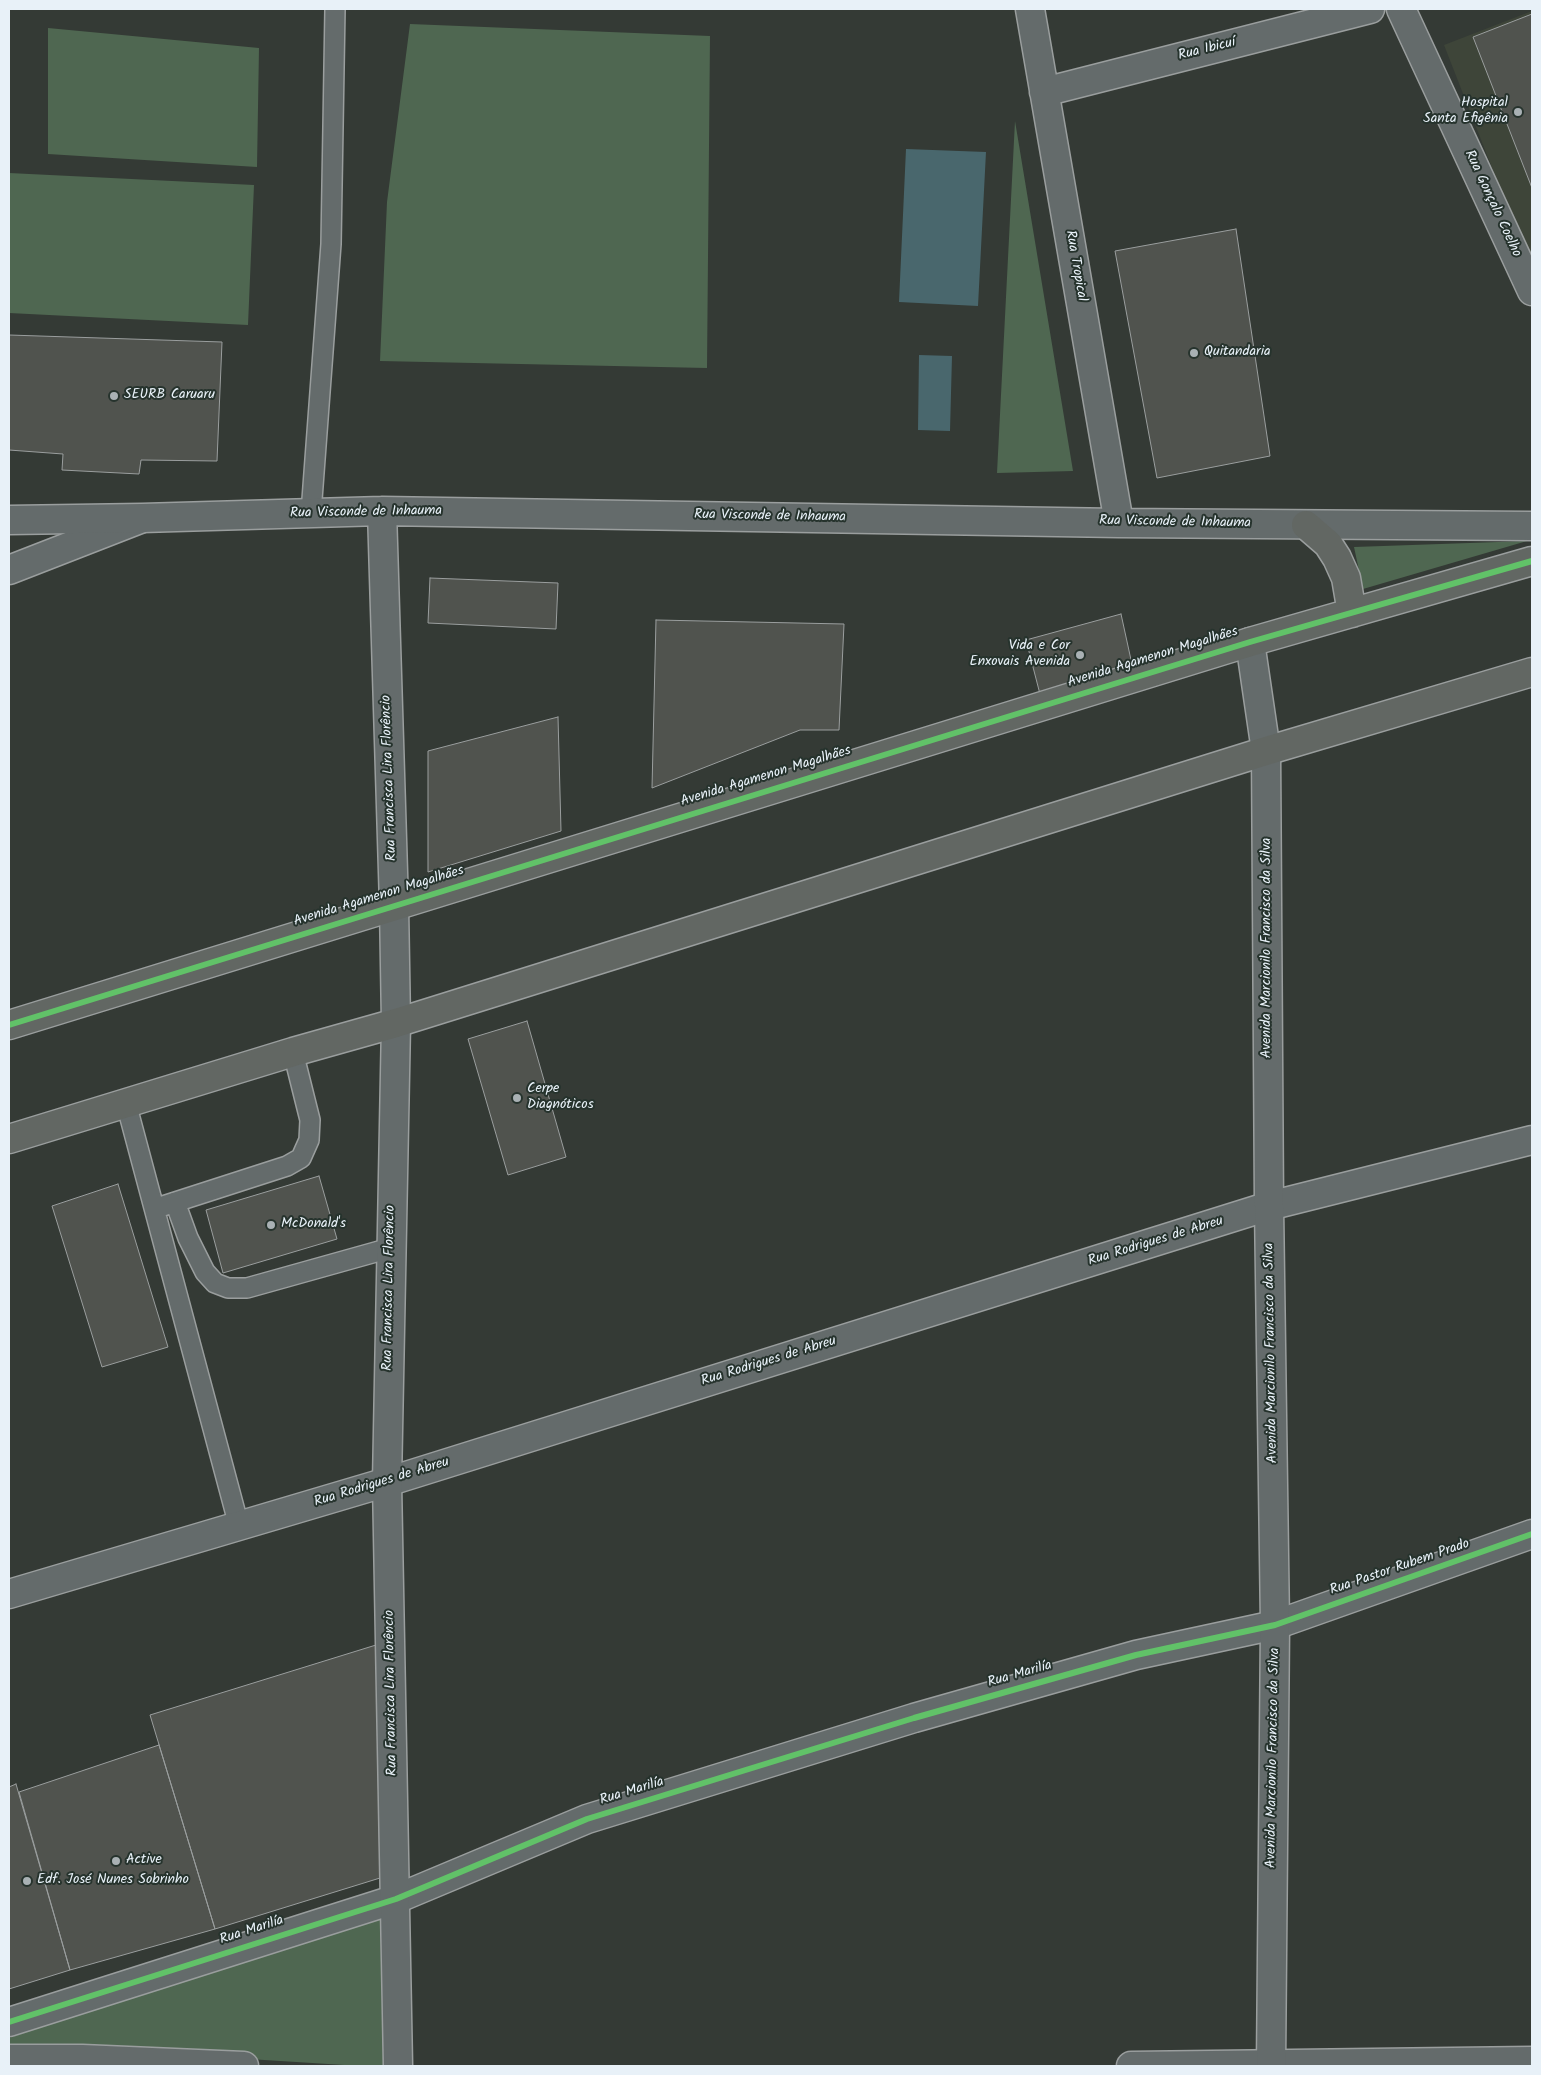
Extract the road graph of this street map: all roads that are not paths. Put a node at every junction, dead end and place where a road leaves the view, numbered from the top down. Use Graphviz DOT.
graph roads {
  1 [pos="334,9"];
  2 [pos="1030,9"];
  3 [pos="1370,9"];
  4 [pos="1401,9"];
  5 [pos="1044,92"];
  6 [pos="1532,291"];
  7 [pos="382,511"];
  8 [pos="311,513"];
  9 [pos="142,518"];
  10 [pos="9,520"];
  11 [pos="1119,523"];
  12 [pos="1306,525"];
  13 [pos="1532,526"];
  14 [pos="1532,561"];
  15 [pos="9,570"];
  16 [pos="1352,612"];
  17 [pos="1250,642"];
  18 [pos="1532,672"];
  19 [pos="1266,751"];
  20 [pos="394,905"];
  21 [pos="396,1024"];
  22 [pos="9,1025"];
  23 [pos="292,1052"];
  24 [pos="126,1103"];
  25 [pos="9,1139"];
  26 [pos="1532,1140"];
  27 [pos="175,1202"];
  28 [pos="1269,1206"];
  29 [pos="154,1208"];
  30 [pos="390,1248"];
  31 [pos="387,1482"];
  32 [pos="239,1526"];
  33 [pos="1532,1534"];
  34 [pos="9,1594"];
  35 [pos="1276,1625"];
  36 [pos="396,1899"];
  37 [pos="9,2022"];
  38 [pos="9,2058"];
  39 [pos="1532,2061"];
  40 [pos="1271,2065"];
  41 [pos="244,2066"];
  42 [pos="398,2066"];
  43 [pos="1131,2066"];
  1 -- 8 [label="lane"];
  2 -- 5 [label="street, Rua Tropical"];
  3 -- 5 [label="street, Rua Ibicuí"];
  4 -- 6 [label="street, Rua Gonçalo Coelho"];
  5 -- 11 [label="street, Rua Tropical"];
  7 -- 8 [label="street, Rua Visconde de Inhauma"];
  7 -- 11 [label="street, Rua Visconde de Inhauma"];
  7 -- 20 [label="street, Rua Francisca Lira Florêncio"];
  8 -- 9 [label="street, Rua Visconde de Inhauma"];
  9 -- 10 [label="street, Rua Visconde de Inhauma"];
  9 -- 15 [label="street"];
  11 -- 12 [label="street, Rua Visconde de Inhauma"];
  12 -- 13 [label="street, Rua Visconde de Inhauma"];
  12 -- 16 [label="main road"];
  14 -- 16 [label="main road, Avenida Agamenon Magalhães"];
  16 -- 17 [label="main road, Avenida Agamenon Magalhães"];
  17 -- 19 [label="street, Avenida Marcionilo Francisco da Silva"];
  17 -- 20 [label="main road, Avenida Agamenon Magalhães"];
  18 -- 19 [label="main road"];
  19 -- 21 [label="main road"];
  19 -- 28 [label="street, Avenida Marcionilo Francisco da Silva"];
  20 -- 21 [label="street, Rua Francisca Lira Florêncio"];
  20 -- 22 [label="main road, Avenida Agamenon Magalhães"];
  21 -- 23 [label="main road"];
  21 -- 30 [label="street, Rua Francisca Lira Florêncio"];
  23 -- 24 [label="main road"];
  23 -- 27 [label="lane"];
  24 -- 25 [label="main road"];
  24 -- 29 [label="lane"];
  26 -- 28 [label="street, Rua Rodrigues de Abreu"];
  27 -- 29 [label="lane"];
  27 -- 30 [label="lane"];
  28 -- 31 [label="street, Rua Rodrigues de Abreu"];
  28 -- 35 [label="street, Avenida Marcionilo Francisco da Silva"];
  29 -- 32 [label="lane"];
  30 -- 31 [label="street, Rua Francisca Lira Florêncio"];
  31 -- 32 [label="street, Rua Rodrigues de Abreu"];
  31 -- 36 [label="street, Rua Francisca Lira Florêncio"];
  32 -- 34 [label="street, Rua Rodrigues de Abreu"];
  33 -- 35 [label="street, Rua Pastor Rubem Prado"];
  35 -- 36 [label="street, Rua Marilía"];
  35 -- 40 [label="street, Avenida Marcionilo Francisco da Silva"];
  36 -- 37 [label="street, Rua Marilía"];
  36 -- 42 [label="street, Rua Francisca Lira Florêncio"];
  38 -- 41 [label="street"];
  39 -- 40 [label="street"];
  40 -- 43 [label="street"];
}
